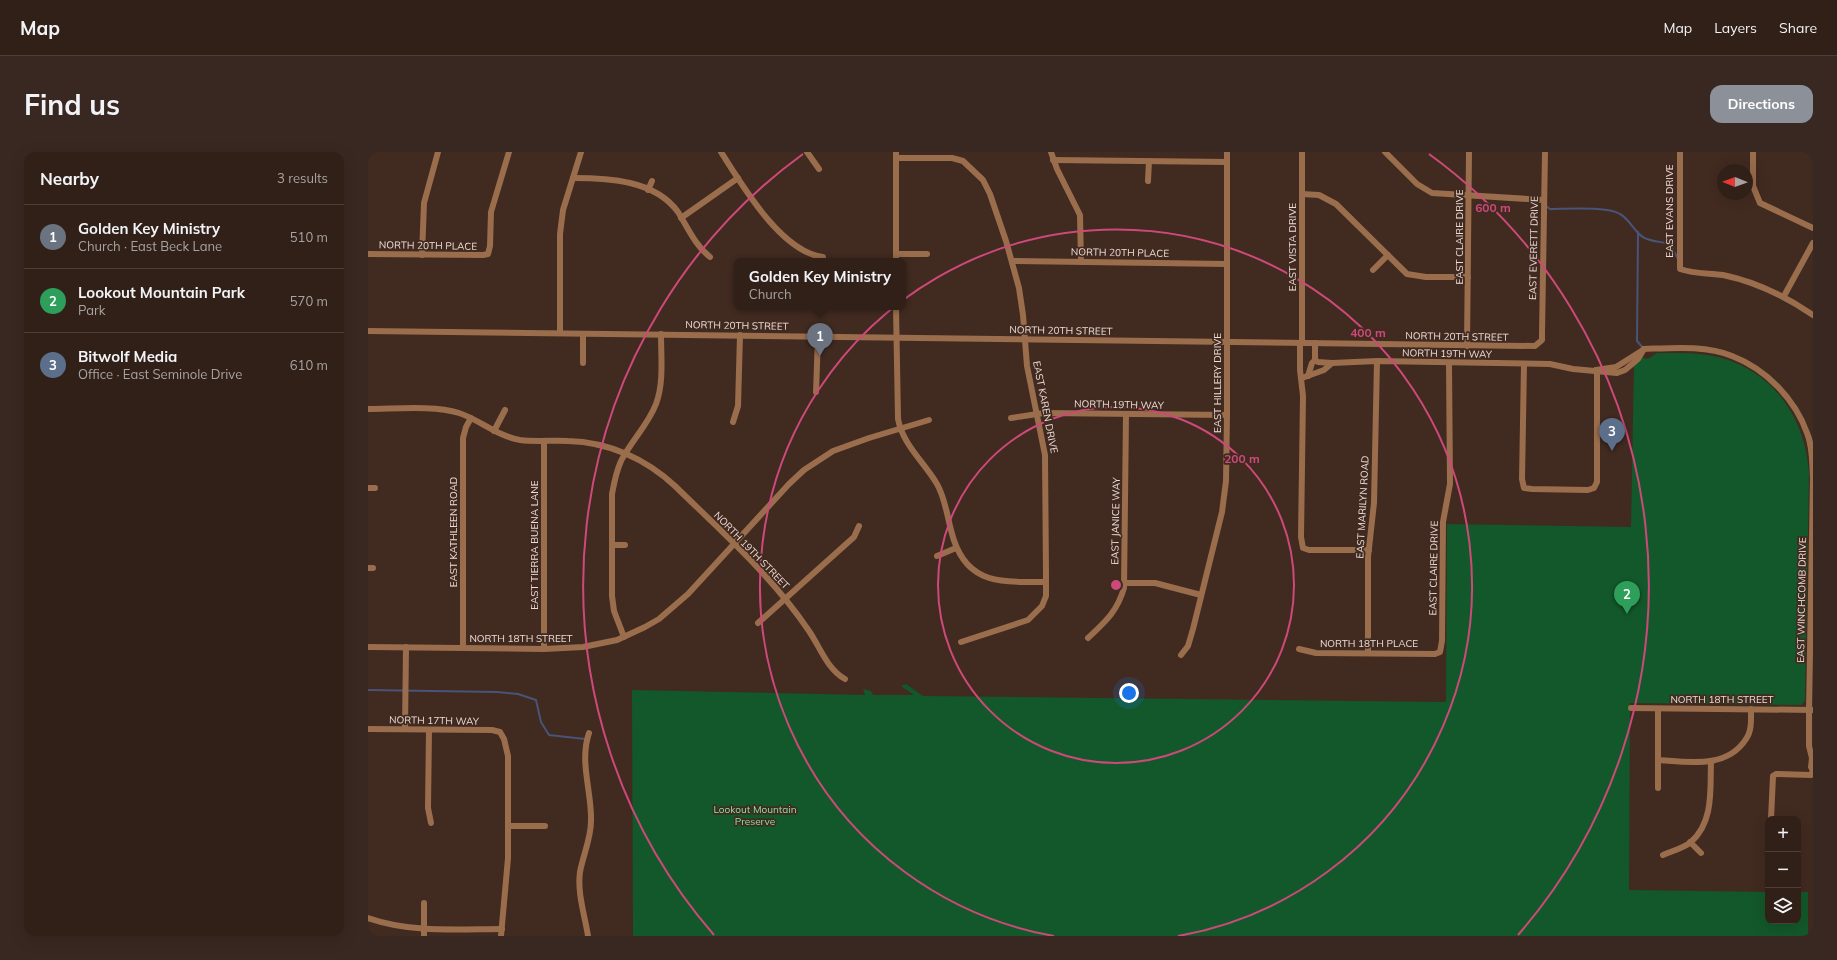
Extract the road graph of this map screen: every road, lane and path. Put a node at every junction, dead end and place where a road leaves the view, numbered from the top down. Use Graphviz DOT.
graph roads {
  1 [pos="438,152"];
  2 [pos="508,152"];
  3 [pos="581,152"];
  4 [pos="721,152"];
  5 [pos="808,152"];
  6 [pos="1051,152"];
  7 [pos="1227,152"];
  8 [pos="1302,152"];
  9 [pos="1385,152"];
  10 [pos="1469,152"];
  11 [pos="1545,152"];
  12 [pos="1680,152"];
  13 [pos="1754,152"];
  14 [pos="896,155"];
  15 [pos="1053,160"];
  16 [pos="1149,161"];
  17 [pos="1227,162"];
  18 [pos="819,169"];
  19 [pos="573,178"];
  20 [pos="738,178"];
  21 [pos="652,181"];
  22 [pos="1148,181"];
  23 [pos="648,190"];
  24 [pos="1302,194"];
  25 [pos="1469,196"];
  26 [pos="1544,200"];
  27 [pos="681,218"];
  28 [pos="1813,228"];
  29 [pos="1813,243"];
  30 [pos="368,254"];
  31 [pos="896,254"];
  32 [pos="927,254"];
  33 [pos="422,255"];
  34 [pos="1388,255"];
  35 [pos="710,257"];
  36 [pos="823,257"];
  37 [pos="896,258"];
  38 [pos="1012,261"];
  39 [pos="1080,262"];
  40 [pos="1227,264"];
  41 [pos="1372,270"];
  42 [pos="1468,277"];
  43 [pos="1784,296"];
  44 [pos="896,310"];
  45 [pos="1813,315"];
  46 [pos="368,331"];
  47 [pos="560,333"];
  48 [pos="583,334"];
  49 [pos="661,334"];
  50 [pos="740,335"];
  51 [pos="818,336"];
  52 [pos="896,337"];
  53 [pos="1025,339"];
  54 [pos="1227,342"];
  55 [pos="1301,343"];
  56 [pos="1315,343"];
  57 [pos="1539,344"];
  58 [pos="1467,346"];
  59 [pos="1316,360"];
  60 [pos="1377,361"];
  61 [pos="1300,363"];
  62 [pos="1332,363"];
  63 [pos="583,364"];
  64 [pos="1449,364"];
  65 [pos="1524,364"];
  66 [pos="1311,366"];
  67 [pos="1596,370"];
  68 [pos="1305,377"];
  69 [pos="816,392"];
  70 [pos="368,409"];
  71 [pos="505,410"];
  72 [pos="1036,413"];
  73 [pos="1126,414"];
  74 [pos="1227,415"];
  75 [pos="471,418"];
  76 [pos="1011,418"];
  77 [pos="929,420"];
  78 [pos="733,422"];
  79 [pos="900,429"];
  80 [pos="494,431"];
  81 [pos="1810,433"];
  82 [pos="544,441"];
  83 [pos="626,453"];
  84 [pos="859,526"];
  85 [pos="734,544"];
  86 [pos="612,545"];
  87 [pos="625,545"];
  88 [pos="956,548"];
  89 [pos="1369,550"];
  90 [pos="937,556"];
  91 [pos="1046,582"];
  92 [pos="1125,583"];
  93 [pos="1201,595"];
  94 [pos="786,600"];
  95 [pos="758,624"];
  96 [pos="624,637"];
  97 [pos="1088,638"];
  98 [pos="962,642"];
  99 [pos="368,647"];
  100 [pos="406,648"];
  101 [pos="463,648"];
  102 [pos="544,649"];
  103 [pos="1299,649"];
  104 [pos="1440,652"];
  105 [pos="1368,653"];
  106 [pos="1181,655"];
  107 [pos="845,679"];
  108 [pos="1631,708"];
  109 [pos="1658,709"];
  110 [pos="1751,709"];
  111 [pos="1811,710"];
  112 [pos="368,729"];
  113 [pos="405,729"];
  114 [pos="429,730"];
  115 [pos="589,733"];
  116 [pos="1658,760"];
  117 [pos="1711,762"];
  118 [pos="1658,788"];
  119 [pos="1771,816"];
  120 [pos="431,822"];
  121 [pos="508,826"];
  122 [pos="545,826"];
  123 [pos="1690,842"];
  124 [pos="1701,853"];
  125 [pos="1663,855"];
  126 [pos="424,902"];
  127 [pos="368,918"];
  128 [pos="424,928"];
  129 [pos="502,933"];
  130 [pos="424,936"];
  131 [pos="588,936"];
  1 -- 33 [label="street"];
  2 -- 33 [label="street, NORTH 20TH PLACE"];
  3 -- 19 [label="street"];
  4 -- 20 [label="street"];
  5 -- 18 [label="street"];
  6 -- 15 [label="street"];
  7 -- 17 [label="street, EAST HILLERY DRIVE"];
  8 -- 24 [label="street, EAST VISTA DRIVE"];
  9 -- 25 [label="street"];
  10 -- 25 [label="street, EAST CLAIRE DRIVE"];
  11 -- 26 [label="street, EAST EVERETT DRIVE"];
  12 -- 43 [label="street, EAST EVANS DRIVE"];
  13 -- 28 [label="street"];
  14 -- 31 [label="street"];
  14 -- 38 [label="street, EAST KAREN DRIVE"];
  15 -- 16 [label="street"];
  15 -- 39 [label="street"];
  16 -- 17 [label="street"];
  16 -- 22 [label="street"];
  17 -- 40 [label="street, EAST HILLERY DRIVE"];
  19 -- 23 [label="street"];
  19 -- 47 [label="street"];
  20 -- 27 [label="street"];
  20 -- 36 [label="street"];
  21 -- 23 [label="street"];
  23 -- 27 [label="street"];
  24 -- 34 [label="street"];
  24 -- 55 [label="street, EAST VISTA DRIVE"];
  25 -- 26 [label="street"];
  25 -- 42 [label="street, EAST CLAIRE DRIVE"];
  26 -- 57 [label="street, EAST EVERETT DRIVE"];
  27 -- 35 [label="street"];
  29 -- 43 [label="street"];
  30 -- 33 [label="street, NORTH 20TH PLACE"];
  31 -- 32 [label="street"];
  31 -- 37 [label="street"];
  34 -- 41 [label="street"];
  34 -- 42 [label="street"];
  38 -- 39 [label="street, NORTH 20TH PLACE"];
  38 -- 53 [label="street, EAST KAREN DRIVE"];
  39 -- 40 [label="street, NORTH 20TH PLACE"];
  40 -- 54 [label="street, EAST HILLERY DRIVE"];
  42 -- 58 [label="street, EAST CLAIRE DRIVE"];
  43 -- 45 [label="street"];
  44 -- 52 [label="street"];
  46 -- 47 [label="street, NORTH 20TH STREET"];
  47 -- 48 [label="street, NORTH 20TH STREET"];
  48 -- 49 [label="street, NORTH 20TH STREET"];
  48 -- 63 [label="street"];
  49 -- 50 [label="street, NORTH 20TH STREET"];
  49 -- 83 [label="street"];
  50 -- 51 [label="street, NORTH 20TH STREET"];
  50 -- 78 [label="street"];
  51 -- 52 [label="street, NORTH 20TH STREET"];
  51 -- 69 [label="street"];
  52 -- 53 [label="street, NORTH 20TH STREET"];
  52 -- 79 [label="street"];
  53 -- 54 [label="street, NORTH 20TH STREET"];
  53 -- 72 [label="street, EAST KAREN DRIVE"];
  54 -- 55 [label="street, NORTH 20TH STREET"];
  54 -- 74 [label="street, EAST HILLERY DRIVE"];
  55 -- 56 [label="street, NORTH 20TH STREET"];
  55 -- 61 [label="street, EAST VISTA DRIVE"];
  56 -- 58 [label="street, NORTH 20TH STREET"];
  56 -- 59 [label="street"];
  57 -- 58 [label="street, NORTH 20TH STREET"];
  59 -- 62 [label="street"];
  59 -- 66 [label="street, EAST VISTA DRIVE"];
  60 -- 62 [label="street, NORTH 19TH WAY"];
  60 -- 64 [label="street, NORTH 19TH WAY"];
  60 -- 89 [label="street, EAST MARILYN ROAD"];
  61 -- 66 [label="street"];
  61 -- 68 [label="street, EAST VISTA DRIVE"];
  62 -- 68 [label="street, NORTH 19TH WAY"];
  64 -- 65 [label="street, NORTH 19TH WAY"];
  64 -- 104 [label="street, EAST CLAIRE DRIVE"];
  65 -- 67 [label="street, NORTH 19TH WAY"];
  65 -- 67 [label="street"];
  66 -- 68 [label="street, EAST VISTA DRIVE"];
  67 -- 81 [label="street, NORTH 19TH WAY"];
  68 -- 89 [label="street, EAST VISTA DRIVE"];
  70 -- 75 [label="street, NORTH 19TH STREET"];
  71 -- 80 [label="street"];
  72 -- 73 [label="street, NORTH 19TH WAY"];
  72 -- 76 [label="street, NORTH 19TH WAY"];
  72 -- 91 [label="street, EAST KAREN DRIVE"];
  73 -- 74 [label="street, NORTH 19TH WAY"];
  73 -- 92 [label="street, EAST JANICE WAY"];
  74 -- 93 [label="street, EAST HILLERY DRIVE"];
  75 -- 80 [label="street, NORTH 19TH STREET"];
  75 -- 101 [label="street, EAST KATHLEEN ROAD"];
  77 -- 79 [label="street"];
  79 -- 85 [label="street"];
  79 -- 88 [label="street"];
  80 -- 82 [label="street, NORTH 19TH STREET"];
  81 -- 111 [label="street, EAST WINCHCOMB DRIVE"];
  82 -- 83 [label="street, NORTH 19TH STREET"];
  82 -- 102 [label="street, EAST TIERRA BUENA LANE"];
  83 -- 85 [label="street, NORTH 19TH STREET"];
  83 -- 86 [label="street"];
  84 -- 94 [label="street"];
  85 -- 94 [label="street, NORTH 19TH STREET"];
  85 -- 96 [label="street, NORTH 18TH STREET"];
  86 -- 87 [label="street"];
  86 -- 96 [label="street"];
  88 -- 90 [label="street"];
  88 -- 91 [label="street"];
  89 -- 105 [label="street, EAST MARILYN ROAD"];
  91 -- 98 [label="street, EAST KAREN DRIVE"];
  92 -- 93 [label="street"];
  92 -- 97 [label="street, EAST JANICE WAY"];
  93 -- 106 [label="street, EAST HILLERY DRIVE"];
  94 -- 95 [label="street"];
  94 -- 107 [label="street, NORTH 19TH STREET"];
  96 -- 102 [label="street, NORTH 18TH STREET"];
  99 -- 100 [label="street, NORTH 18TH STREET"];
  100 -- 101 [label="street, NORTH 18TH STREET"];
  100 -- 113 [label="street"];
  101 -- 102 [label="street, NORTH 18TH STREET"];
  103 -- 105 [label="street, NORTH 18TH PLACE"];
  104 -- 105 [label="street, NORTH 18TH PLACE"];
  108 -- 109 [label="street, NORTH 18TH STREET"];
  109 -- 110 [label="street, NORTH 18TH STREET"];
  109 -- 116 [label="street"];
  110 -- 111 [label="street, NORTH 18TH STREET"];
  110 -- 117 [label="street"];
  111 -- 119 [label="street, EAST WINCHCOMB DRIVE"];
  112 -- 113 [label="street, NORTH 17TH WAY"];
  113 -- 114 [label="street, NORTH 17TH WAY"];
  114 -- 120 [label="street"];
  114 -- 121 [label="street, NORTH 17TH WAY"];
  115 -- 131 [label="street"];
  116 -- 117 [label="street"];
  116 -- 118 [label="street"];
  117 -- 123 [label="street"];
  121 -- 122 [label="street"];
  121 -- 129 [label="street"];
  123 -- 124 [label="street"];
  123 -- 125 [label="street"];
  126 -- 128 [label="street"];
  127 -- 128 [label="street"];
  128 -- 129 [label="street"];
  128 -- 130 [label="street"];
}
